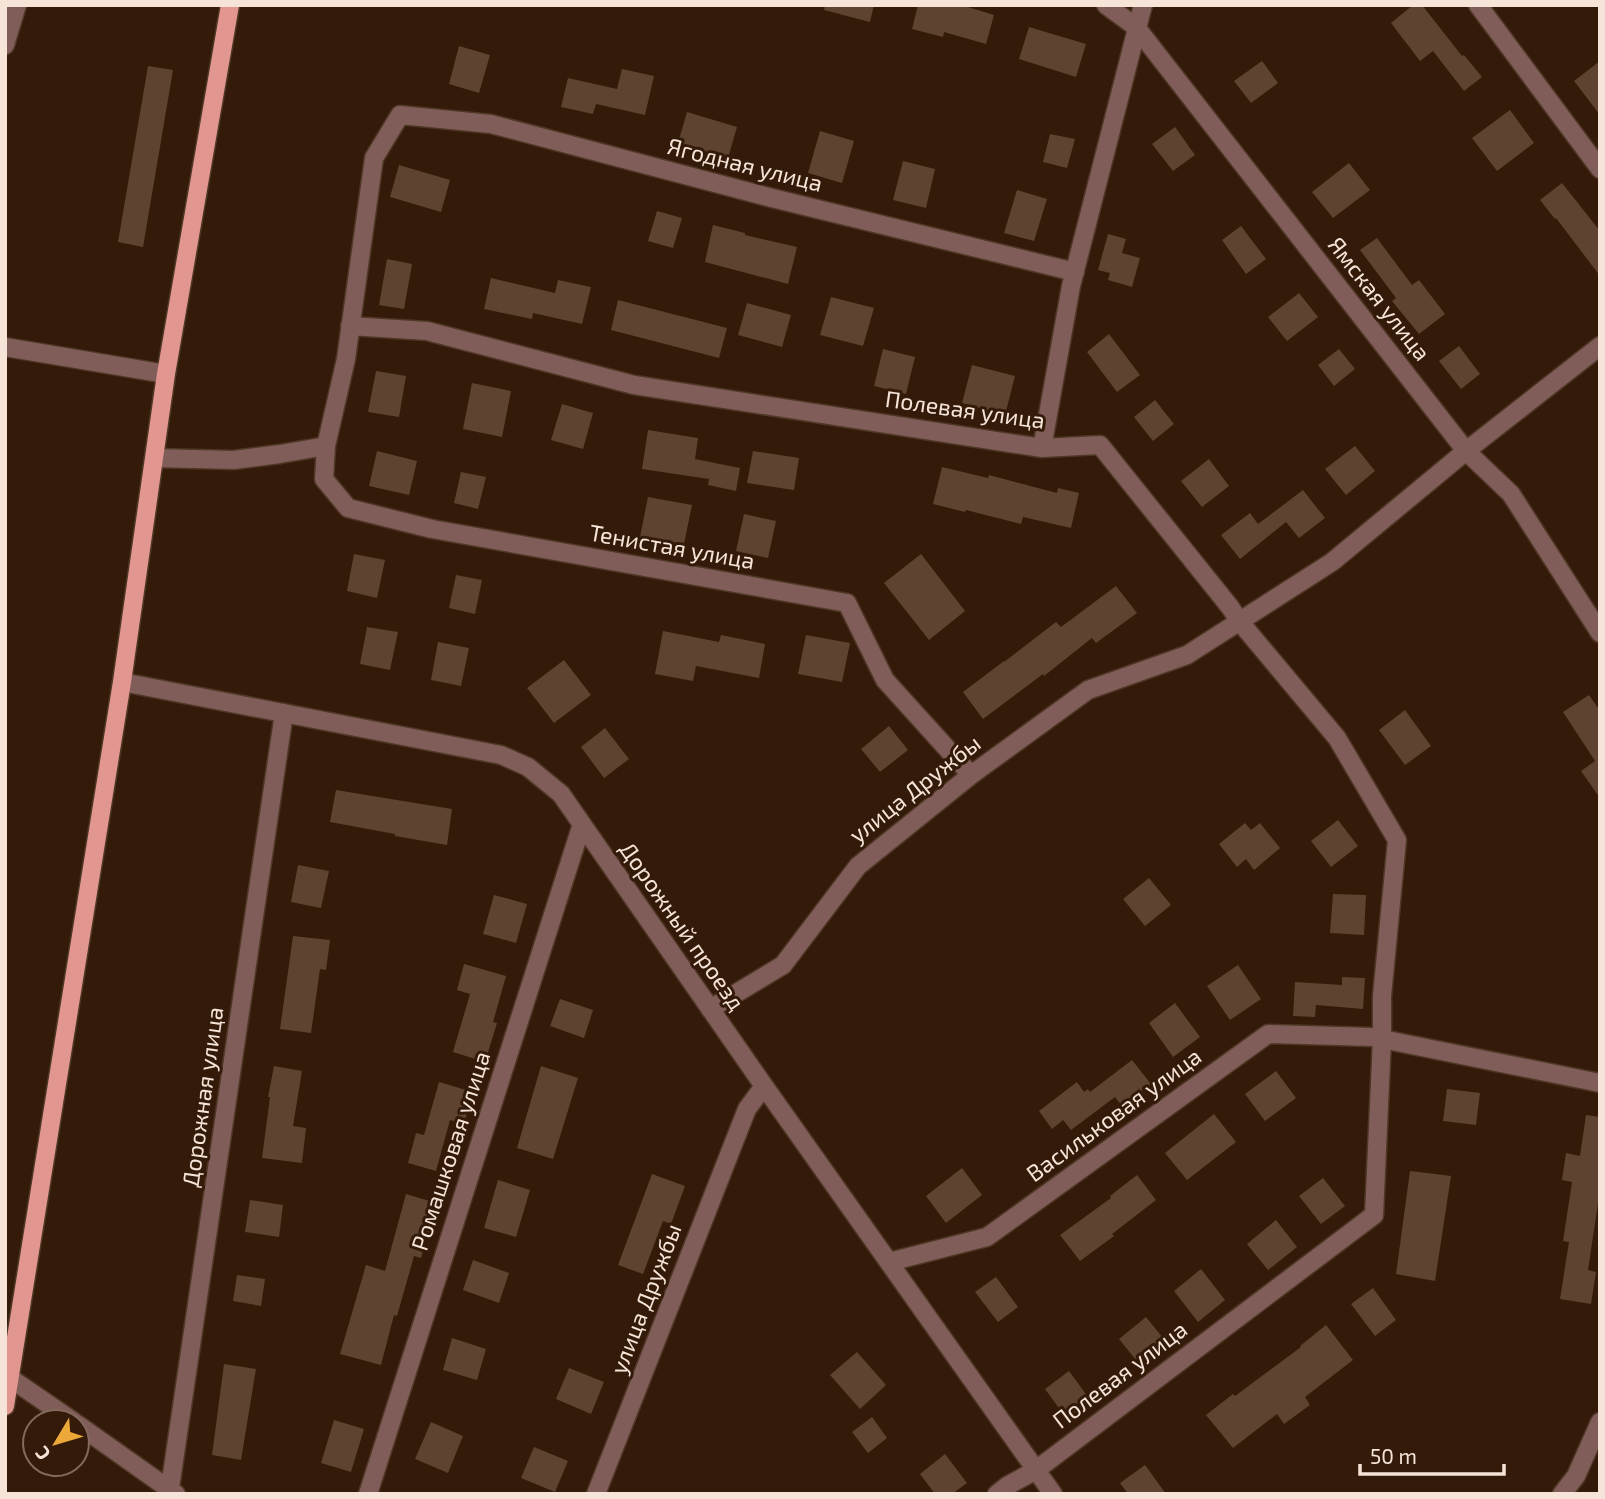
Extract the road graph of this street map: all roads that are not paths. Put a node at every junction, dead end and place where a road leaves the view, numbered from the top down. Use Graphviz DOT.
graph roads {
  1 [pos="17,5"];
  2 [pos="230,5"];
  3 [pos="1106,5"];
  4 [pos="1143,5"];
  5 [pos="1478,5"];
  6 [pos="1136,27"];
  7 [pos="5,45"];
  8 [pos="1600,169"];
  9 [pos="1075,272"];
  10 [pos="350,327"];
  11 [pos="1600,346"];
  12 [pos="5,347"];
  13 [pos="166,373"];
  14 [pos="326,446"];
  15 [pos="1042,448"];
  16 [pos="1466,451"];
  17 [pos="154,458"];
  18 [pos="1240,622"];
  19 [pos="1600,633"];
  20 [pos="122,682"];
  21 [pos="284,713"];
  22 [pos="971,775"];
  23 [pos="582,824"];
  24 [pos="710,1009"];
  25 [pos="1377,1038"];
  26 [pos="1600,1083"];
  27 [pos="764,1086"];
  28 [pos="889,1262"];
  29 [pos="8,1377"];
  30 [pos="5,1406"];
  31 [pos="54,1408"];
  32 [pos="1600,1422"];
  33 [pos="91,1434"];
  34 [pos="1035,1468"];
  35 [pos="1002,1490"];
  36 [pos="173,1491"];
  37 [pos="368,1494"];
  38 [pos="596,1494"];
  39 [pos="1053,1494"];
  40 [pos="1562,1494"];
  1 -- 7 [label="street"];
  2 -- 13 [label="main road"];
  3 -- 6 [label="street, Ямская улица"];
  4 -- 6 [label="street"];
  5 -- 8 [label="street"];
  6 -- 9 [label="street"];
  6 -- 16 [label="street, Ямская улица"];
  9 -- 10 [label="street, Ягодная улица"];
  9 -- 15 [label="street"];
  10 -- 14 [label="street"];
  10 -- 15 [label="street, Полевая улица"];
  11 -- 16 [label="street, улица Дружбы"];
  12 -- 13 [label="street"];
  13 -- 17 [label="main road"];
  14 -- 17 [label="street"];
  14 -- 22 [label="street, Тенистая улица"];
  15 -- 18 [label="street, Полевая улица"];
  16 -- 18 [label="street, улица Дружбы"];
  16 -- 19 [label="street, Ямская улица"];
  17 -- 20 [label="main road"];
  18 -- 22 [label="street, улица Дружбы"];
  18 -- 25 [label="street, Полевая улица"];
  20 -- 21 [label="street, Дорожный проезд"];
  20 -- 29 [label="main road"];
  21 -- 23 [label="street, Дорожный проезд"];
  21 -- 36 [label="street, Дорожная улица"];
  22 -- 24 [label="street, улица Дружбы"];
  23 -- 24 [label="street, Дорожный проезд"];
  23 -- 37 [label="street, Ромашковая улица"];
  24 -- 27 [label="street, Дорожный проезд"];
  25 -- 26 [label="street, Васильковая улица"];
  25 -- 28 [label="street, Васильковая улица"];
  25 -- 34 [label="street, Полевая улица"];
  27 -- 28 [label="street, Дорожный проезд"];
  27 -- 38 [label="street, улица Дружбы"];
  28 -- 34 [label="street, Дорожный проезд"];
  29 -- 30 [label="main road"];
  29 -- 31 [label="street"];
  32 -- 40 [label="street"];
  33 -- 36 [label="street"];
  34 -- 35 [label="street, Полевая улица"];
  34 -- 39 [label="street, Дорожный проезд"];
}
